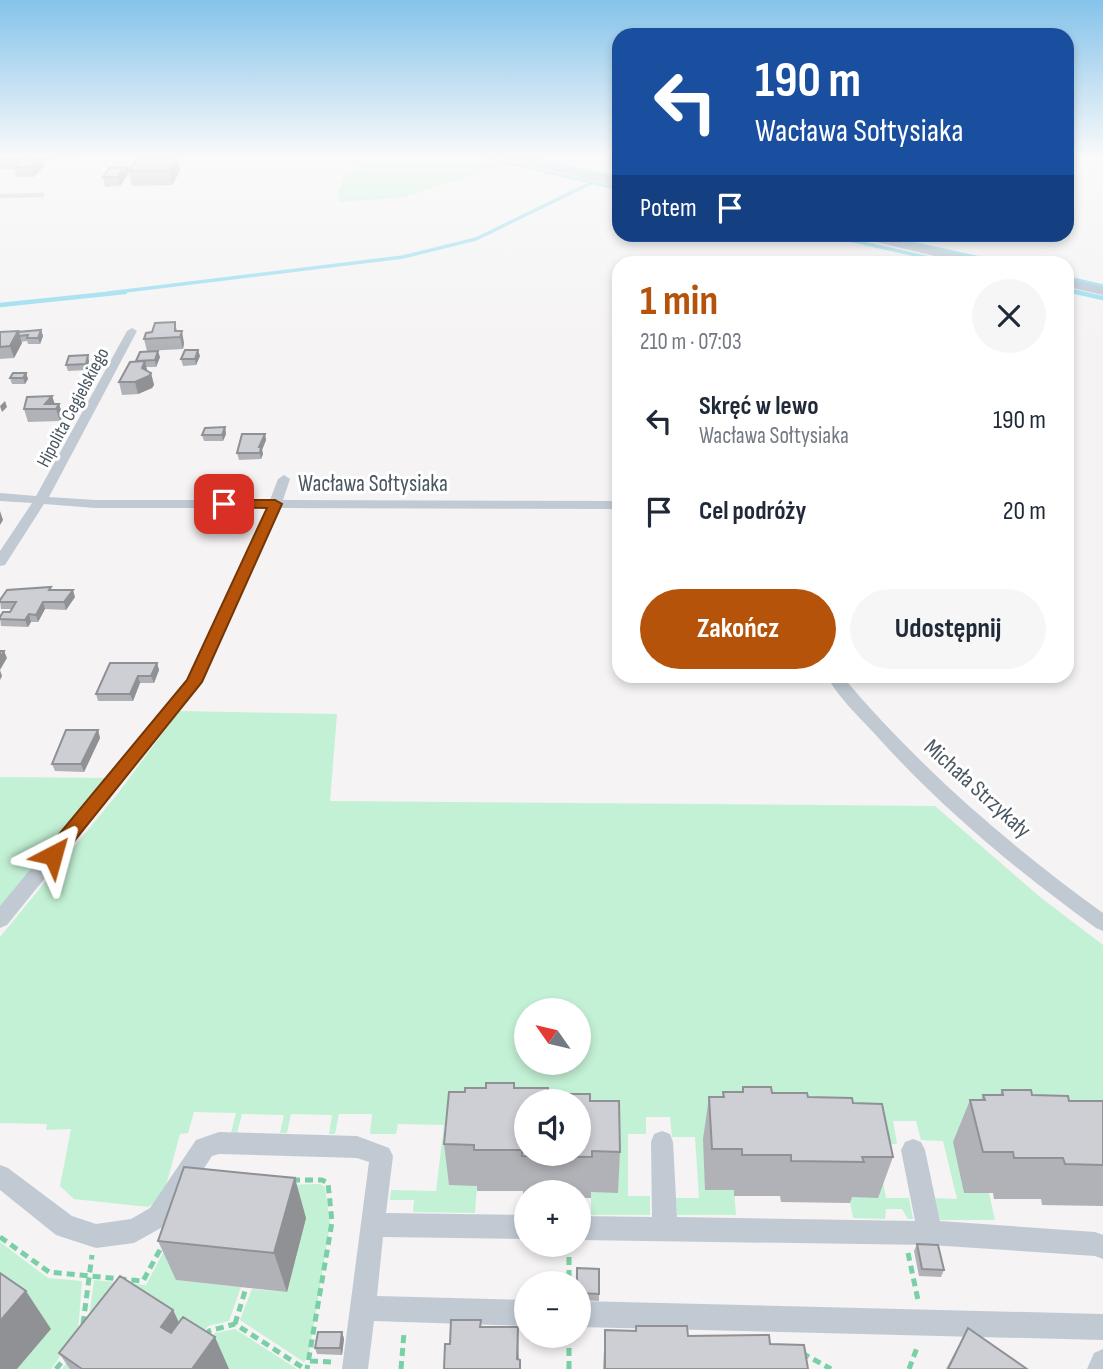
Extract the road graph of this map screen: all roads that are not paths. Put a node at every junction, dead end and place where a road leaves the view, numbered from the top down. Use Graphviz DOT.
graph roads {
  1 [pos="885,242"];
  2 [pos="949,256"];
  3 [pos="1074,284"];
  4 [pos="1103,291"];
  5 [pos="132,331"];
  6 [pos="284,479"];
  7 [pos="0,496"];
  8 [pos="40,499"];
  9 [pos="275,504"];
  10 [pos="612,505"];
  11 [pos="0,562"];
  12 [pos="840,683"];
  13 [pos="0,920"];
  14 [pos="1103,923"];
  15 [pos="662,1142"];
  16 [pos="913,1150"];
  17 [pos="0,1176"];
  18 [pos="374,1224"];
  19 [pos="514,1227"];
  20 [pos="591,1228"];
  21 [pos="665,1230"];
  22 [pos="930,1233"];
  23 [pos="1103,1247"];
  24 [pos="363,1308"];
  25 [pos="514,1313"];
  26 [pos="591,1314"];
  27 [pos="1103,1327"];
  28 [pos="1103,1362"];
  29 [pos="355,1369"];
  30 [pos="1100,1369"];
  1 -- 2 [label="main road"];
  3 -- 4 [label="main road"];
  5 -- 8 [label="street, Hipolita Cegielskiego"];
  6 -- 9 [label="street"];
  7 -- 8 [label="street, Wacława Sołtysiaka"];
  8 -- 9 [label="street, Wacława Sołtysiaka"];
  8 -- 11 [label="street, Hipolita Cegielskiego"];
  9 -- 10 [label="street, Wacława Sołtysiaka"];
  9 -- 13 [label="street"];
  12 -- 14 [label="street, Michała Strzykały"];
  15 -- 21 [label="street"];
  16 -- 22 [label="street"];
  17 -- 18 [label="street"];
  18 -- 19 [label="street"];
  18 -- 24 [label="street"];
  20 -- 21 [label="street"];
  21 -- 22 [label="street"];
  22 -- 23 [label="street"];
  24 -- 25 [label="street"];
  24 -- 29 [label="street"];
  26 -- 27 [label="street"];
  28 -- 30 [label="street"];
}
